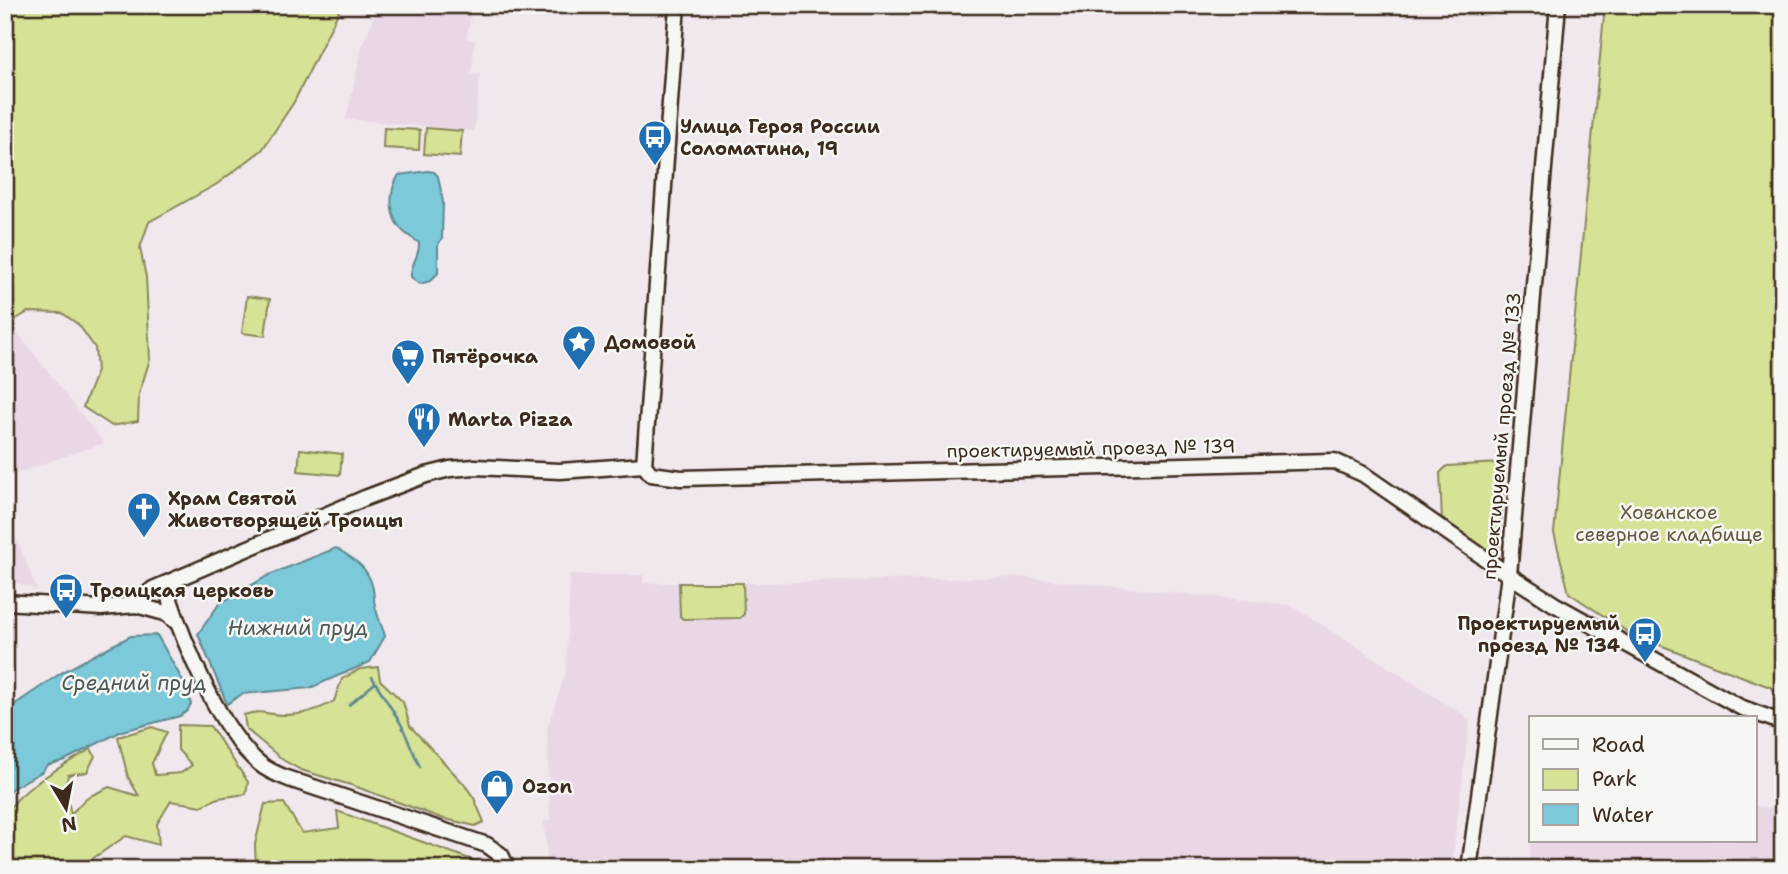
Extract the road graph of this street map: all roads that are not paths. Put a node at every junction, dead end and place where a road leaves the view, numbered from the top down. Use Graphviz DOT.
graph roads {
  1 [pos="677,5"];
  2 [pos="1558,5"];
  3 [pos="644,466"];
  4 [pos="1509,576"];
  5 [pos="160,593"];
  6 [pos="5,602"];
  7 [pos="128,605"];
  8 [pos="155,610"];
  9 [pos="181,627"];
  10 [pos="1783,723"];
  11 [pos="508,869"];
  12 [pos="1469,869"];
  1 -- 3 [label="street"];
  2 -- 4 [label="street, проектируемый проезд № 133"];
  3 -- 4 [label="street, проектируемый проезд № 139"];
  3 -- 5 [label="street"];
  4 -- 10 [label="street"];
  4 -- 12 [label="street, проектируемый проезд № 133"];
  5 -- 7 [label="street"];
  5 -- 8 [label="street"];
  5 -- 8 [label="street"];
  5 -- 9 [label="street"];
  6 -- 7 [label="street"];
  7 -- 8 [label="street"];
  8 -- 9 [label="street"];
  9 -- 11 [label="street"];
}
